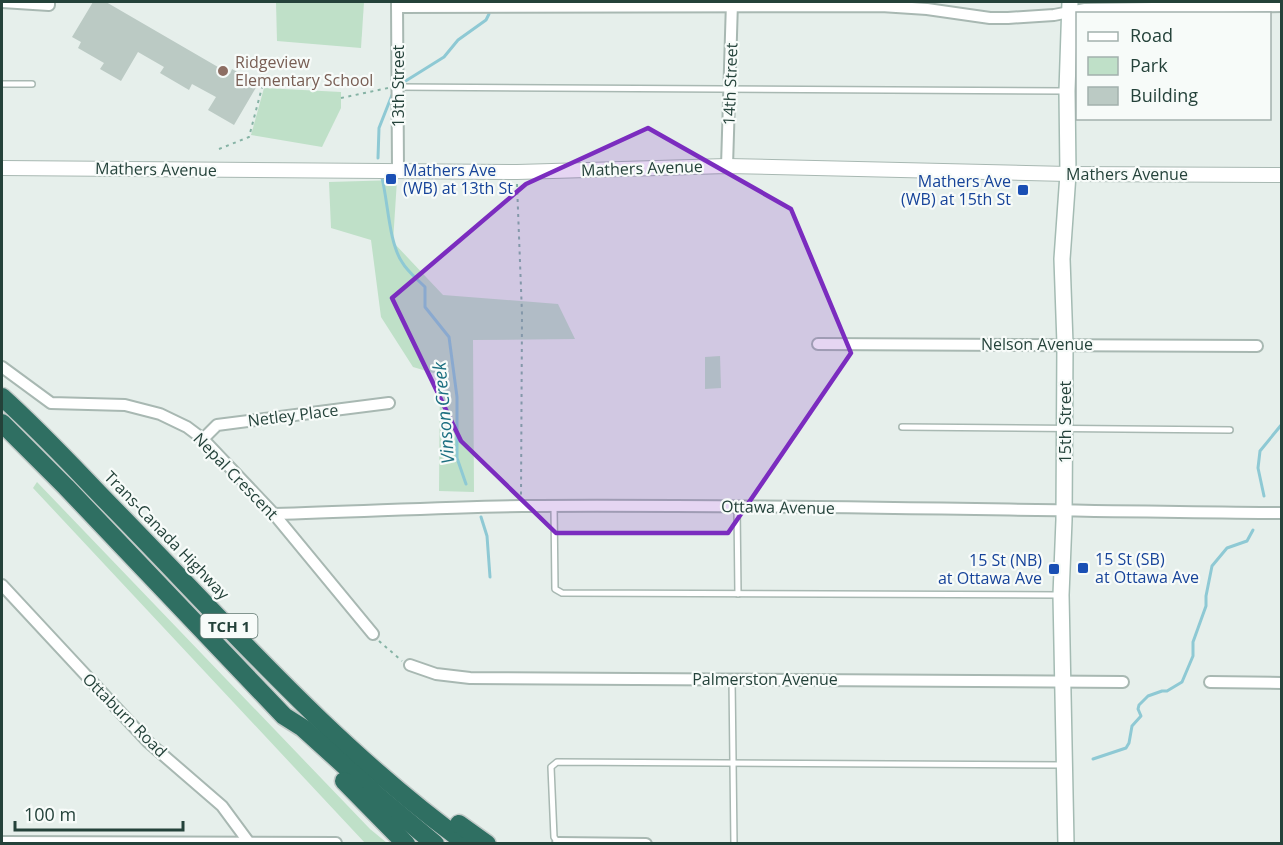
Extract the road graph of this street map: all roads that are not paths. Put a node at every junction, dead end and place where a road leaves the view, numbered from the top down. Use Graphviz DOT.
graph roads {
  1 [pos="2,3"];
  2 [pos="49,3"];
  3 [pos="397,4"];
  4 [pos="732,4"];
  5 [pos="1070,6"];
  6 [pos="1281,6"];
  7 [pos="2,84"];
  8 [pos="32,84"];
  9 [pos="398,87"];
  10 [pos="730,88"];
  11 [pos="1067,91"];
  12 [pos="727,166"];
  13 [pos="2,168"];
  14 [pos="398,171"];
  15 [pos="1068,174"];
  16 [pos="1281,175"];
  17 [pos="818,344"];
  18 [pos="1065,344"];
  19 [pos="1257,346"];
  20 [pos="2,367"];
  21 [pos="2,397"];
  22 [pos="389,403"];
  23 [pos="2,423"];
  24 [pos="902,427"];
  25 [pos="1064,428"];
  26 [pos="1230,430"];
  27 [pos="203,439"];
  28 [pos="554,506"];
  29 [pos="737,506"];
  30 [pos="1064,512"];
  31 [pos="1281,513"];
  32 [pos="274,514"];
  33 [pos="2,585"];
  34 [pos="738,594"];
  35 [pos="1062,595"];
  36 [pos="373,634"];
  37 [pos="267,665"];
  38 [pos="410,665"];
  39 [pos="732,679"];
  40 [pos="1063,681"];
  41 [pos="1123,682"];
  42 [pos="1210,682"];
  43 [pos="1281,683"];
  44 [pos="284,716"];
  45 [pos="733,762"];
  46 [pos="1064,765"];
  47 [pos="2,842"];
  48 [pos="54,843"];
  49 [pos="249,843"];
  50 [pos="336,843"];
  51 [pos="406,843"];
  52 [pos="435,843"];
  53 [pos="467,843"];
  54 [pos="487,843"];
  55 [pos="558,843"];
  56 [pos="646,843"];
  57 [pos="734,843"];
  58 [pos="1066,843"];
  1 -- 2 [label="street"];
  3 -- 4 [label="street"];
  3 -- 9 [label="street, 13th Street"];
  4 -- 5 [label="street"];
  4 -- 10 [label="street, 14th Street"];
  5 -- 6 [label="street"];
  5 -- 11 [label="main road, 15th Street"];
  7 -- 8 [label="lane"];
  9 -- 10 [label="lane"];
  9 -- 14 [label="street, 13th Street"];
  10 -- 11 [label="lane"];
  10 -- 12 [label="street, 14th Street"];
  11 -- 15 [label="main road, 15th Street"];
  12 -- 14 [label="street, Mathers Avenue"];
  12 -- 15 [label="street, Mathers Avenue"];
  13 -- 14 [label="street, Mathers Avenue"];
  15 -- 16 [label="street, Mathers Avenue"];
  15 -- 18 [label="main road, 15th Street"];
  17 -- 18 [label="street, Nelson Avenue"];
  18 -- 19 [label="street, Nelson Avenue"];
  18 -- 25 [label="main road, 15th Street"];
  20 -- 27 [label="street, Nepal Crescent"];
  21 -- 37 [label="highway, Trans-Canada Highway / TCH 1"];
  22 -- 27 [label="street, Netley Place"];
  23 -- 44 [label="highway, TCH 1"];
  24 -- 25 [label="lane"];
  25 -- 26 [label="lane"];
  25 -- 30 [label="main road, 15th Street"];
  27 -- 32 [label="street, Nepal Crescent"];
  28 -- 29 [label="street, Ottawa Avenue"];
  28 -- 32 [label="street, Ottawa Avenue"];
  28 -- 34 [label="lane"];
  29 -- 30 [label="street, Ottawa Avenue"];
  29 -- 34 [label="lane"];
  30 -- 31 [label="street, Ottawa Avenue"];
  30 -- 35 [label="main road, 15th Street"];
  32 -- 36 [label="street, Nepal Crescent"];
  33 -- 49 [label="street, Ottaburn Road"];
  34 -- 35 [label="lane"];
  35 -- 40 [label="main road, 15th Street"];
  37 -- 53 [label="highway, Trans-Canada Highway / TCH 1"];
  37 -- 54 [label="highway"];
  38 -- 39 [label="street, Palmerston Avenue"];
  39 -- 40 [label="street, Palmerston Avenue"];
  39 -- 45 [label="lane"];
  40 -- 41 [label="street, Palmerston Avenue"];
  40 -- 46 [label="main road, 15th Street"];
  42 -- 43 [label="street"];
  44 -- 51 [label="highway"];
  44 -- 52 [label="highway, TCH 1"];
  45 -- 46 [label="lane"];
  45 -- 55 [label="lane"];
  45 -- 57 [label="lane"];
  46 -- 58 [label="main road, 15th Street"];
  47 -- 48 [label="street"];
  48 -- 49 [label="street"];
  49 -- 50 [label="street"];
  55 -- 56 [label="street"];
}
